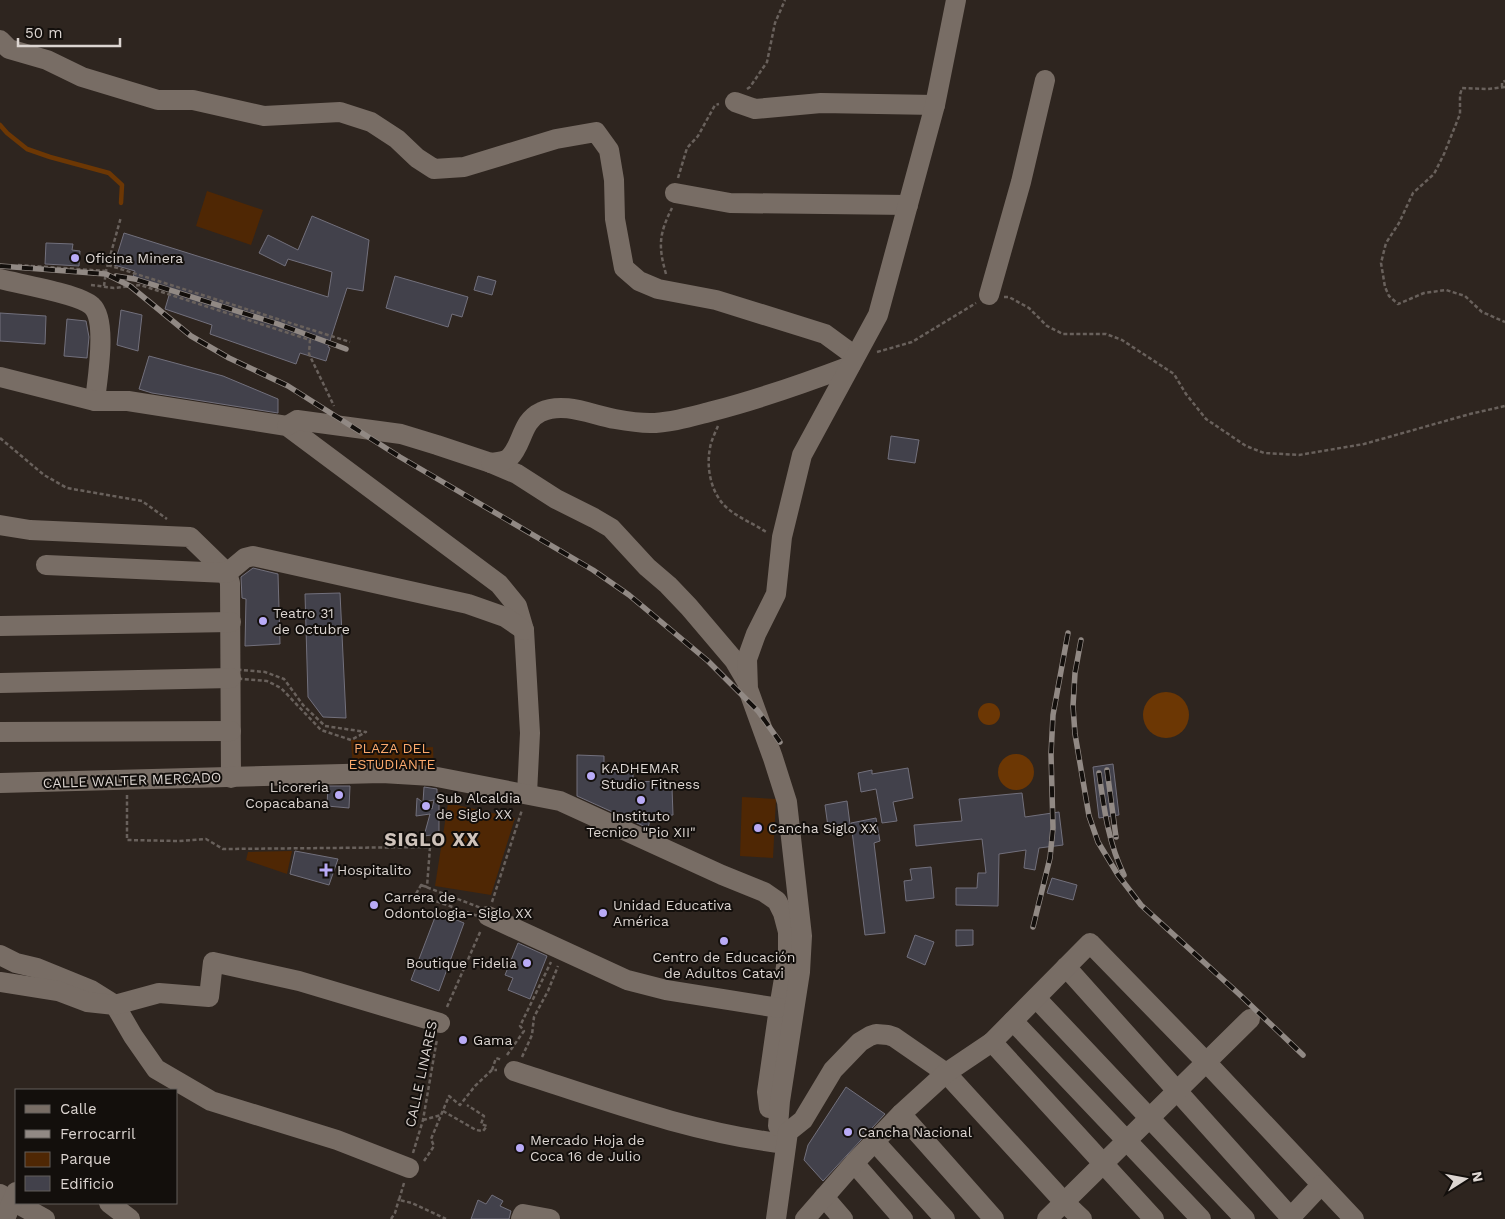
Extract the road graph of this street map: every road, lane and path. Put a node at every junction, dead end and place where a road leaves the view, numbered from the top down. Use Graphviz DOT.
graph roads {
  1 [pos="785,0"];
  2 [pos="956,0"];
  3 [pos="0,40"];
  4 [pos="1045,80"];
  5 [pos="1505,81"];
  6 [pos="1504,87"];
  7 [pos="735,102"];
  8 [pos="935,105"];
  9 [pos="675,193"];
  10 [pos="908,205"];
  11 [pos="122,217"];
  12 [pos="18,265"];
  13 [pos="108,265"];
  14 [pos="106,271"];
  15 [pos="0,280"];
  16 [pos="98,286"];
  17 [pos="104,287"];
  18 [pos="668,291"];
  19 [pos="989,295"];
  20 [pos="1505,322"];
  21 [pos="350,342"];
  22 [pos="853,361"];
  23 [pos="0,377"];
  24 [pos="95,401"];
  25 [pos="334,406"];
  26 [pos="731,406"];
  27 [pos="1505,406"];
  28 [pos="287,426"];
  29 [pos="0,438"];
  30 [pos="491,463"];
  31 [pos="168,519"];
  32 [pos="0,525"];
  33 [pos="780,553"];
  34 [pos="46,565"];
  35 [pos="227,573"];
  36 [pos="231,622"];
  37 [pos="0,626"];
  38 [pos="524,630"];
  39 [pos="231,673"];
  40 [pos="0,683"];
  41 [pos="748,683"];
  42 [pos="232,731"];
  43 [pos="0,732"];
  44 [pos="231,778"];
  45 [pos="127,779"];
  46 [pos="0,783"];
  47 [pos="527,794"];
  48 [pos="427,887"];
  49 [pos="488,916"];
  50 [pos="562,950"];
  51 [pos="0,955"];
  52 [pos="1066,967"];
  53 [pos="0,982"];
  54 [pos="1036,998"];
  55 [pos="115,1005"];
  56 [pos="779,1008"];
  57 [pos="1250,1019"];
  58 [pos="1013,1021"];
  59 [pos="440,1023"];
  60 [pos="992,1042"];
  61 [pos="1206,1062"];
  62 [pos="492,1070"];
  63 [pos="514,1071"];
  64 [pos="941,1077"];
  65 [pos="1177,1091"];
  66 [pos="467,1105"];
  67 [pos="443,1110"];
  68 [pos="901,1114"];
  69 [pos="441,1115"];
  70 [pos="1149,1118"];
  71 [pos="423,1120"];
  72 [pos="784,1134"];
  73 [pos="1126,1141"];
  74 [pos="875,1142"];
  75 [pos="854,1163"];
  76 [pos="1103,1164"];
  77 [pos="408,1172"];
  78 [pos="1321,1186"];
  79 [pos="824,1197"];
  80 [pos="399,1200"];
  81 [pos="8,1202"];
  82 [pos="110,1204"];
  83 [pos="1057,1213"];
  84 [pos="522,1216"];
  85 [pos="1290,1218"];
  86 [pos="45,1219"];
  87 [pos="130,1219"];
  88 [pos="391,1219"];
  89 [pos="446,1219"];
  90 [pos="550,1219"];
  91 [pos="776,1219"];
  92 [pos="805,1219"];
  93 [pos="844,1219"];
  94 [pos="904,1219"];
  95 [pos="945,1219"];
  96 [pos="994,1219"];
  97 [pos="1082,1219"];
  98 [pos="1154,1219"];
  99 [pos="1201,1219"];
  100 [pos="1246,1219"];
  101 [pos="1354,1219"];
  1 -- 7 [label="path"];
  2 -- 8 [label="street"];
  3 -- 18 [label="street"];
  4 -- 19 [label="street"];
  5 -- 6 [label="path"];
  6 -- 20 [label="path"];
  7 -- 8 [label="street"];
  7 -- 9 [label="path"];
  8 -- 10 [label="street"];
  9 -- 10 [label="street"];
  9 -- 18 [label="path"];
  10 -- 22 [label="street"];
  11 -- 13 [label="path"];
  12 -- 14 [label="path"];
  13 -- 14 [label="path"];
  13 -- 21 [label="path"];
  14 -- 17 [label="path"];
  15 -- 24 [label="street"];
  16 -- 17 [label="path"];
  17 -- 25 [label="path"];
  18 -- 22 [label="street"];
  19 -- 22 [label="path"];
  19 -- 27 [label="path"];
  22 -- 26 [label="street"];
  22 -- 33 [label="street"];
  23 -- 24 [label="street"];
  24 -- 28 [label="street"];
  26 -- 30 [label="street"];
  26 -- 33 [label="path"];
  28 -- 30 [label="street"];
  28 -- 38 [label="street"];
  29 -- 31 [label="path"];
  30 -- 41 [label="street"];
  32 -- 35 [label="street"];
  33 -- 41 [label="street"];
  34 -- 35 [label="street"];
  35 -- 36 [label="street"];
  35 -- 38 [label="street"];
  36 -- 37 [label="street"];
  36 -- 39 [label="street"];
  38 -- 47 [label="street"];
  39 -- 39 [label="path"];
  39 -- 40 [label="street"];
  39 -- 42 [label="street"];
  41 -- 72 [label="street"];
  42 -- 43 [label="street"];
  42 -- 44 [label="street"];
  44 -- 45 [label="street, CALLE WALTER MERCADO"];
  44 -- 47 [label="street, CALLE WALTER MERCADO"];
  45 -- 46 [label="street, CALLE WALTER MERCADO"];
  45 -- 48 [label="path"];
  47 -- 49 [label="path, CALLE LINARES"];
  47 -- 56 [label="street, CALLE WALTER MERCADO"];
  48 -- 49 [label="path"];
  48 -- 49 [label="path"];
  49 -- 50 [label="street"];
  49 -- 59 [label="path, CALLE LINARES"];
  50 -- 56 [label="street"];
  50 -- 62 [label="path"];
  50 -- 63 [label="path"];
  51 -- 55 [label="street"];
  52 -- 54 [label="street"];
  52 -- 61 [label="street"];
  52 -- 65 [label="street"];
  53 -- 55 [label="street"];
  54 -- 58 [label="street"];
  54 -- 70 [label="street"];
  55 -- 59 [label="street"];
  55 -- 77 [label="street"];
  56 -- 72 [label="street, CALLE WALTER MERCADO"];
  57 -- 61 [label="street"];
  58 -- 60 [label="street"];
  58 -- 73 [label="street"];
  59 -- 71 [label="path, CALLE LINARES"];
  60 -- 64 [label="street"];
  60 -- 76 [label="street"];
  61 -- 65 [label="street"];
  61 -- 78 [label="street"];
  62 -- 63 [label="path"];
  62 -- 67 [label="path"];
  63 -- 72 [label="street"];
  64 -- 68 [label="street"];
  64 -- 72 [label="street"];
  64 -- 83 [label="street"];
  65 -- 70 [label="street"];
  65 -- 85 [label="street"];
  66 -- 67 [label="path"];
  67 -- 69 [label="path"];
  68 -- 74 [label="street"];
  68 -- 96 [label="street"];
  69 -- 71 [label="path"];
  69 -- 77 [label="path"];
  70 -- 73 [label="street"];
  70 -- 100 [label="street"];
  71 -- 77 [label="path, CALLE LINARES"];
  72 -- 91 [label="street"];
  73 -- 76 [label="street"];
  73 -- 99 [label="street"];
  74 -- 75 [label="street"];
  74 -- 95 [label="street"];
  75 -- 79 [label="street"];
  75 -- 94 [label="street"];
  76 -- 83 [label="street"];
  76 -- 98 [label="street"];
  77 -- 80 [label="path, CALLE LINARES"];
  78 -- 85 [label="street"];
  78 -- 101 [label="street"];
  79 -- 92 [label="street"];
  79 -- 93 [label="street"];
  80 -- 88 [label="path"];
  80 -- 89 [label="path"];
  81 -- 86 [label="street"];
  82 -- 87 [label="street"];
  83 -- 97 [label="street"];
  84 -- 90 [label="street"];
}
